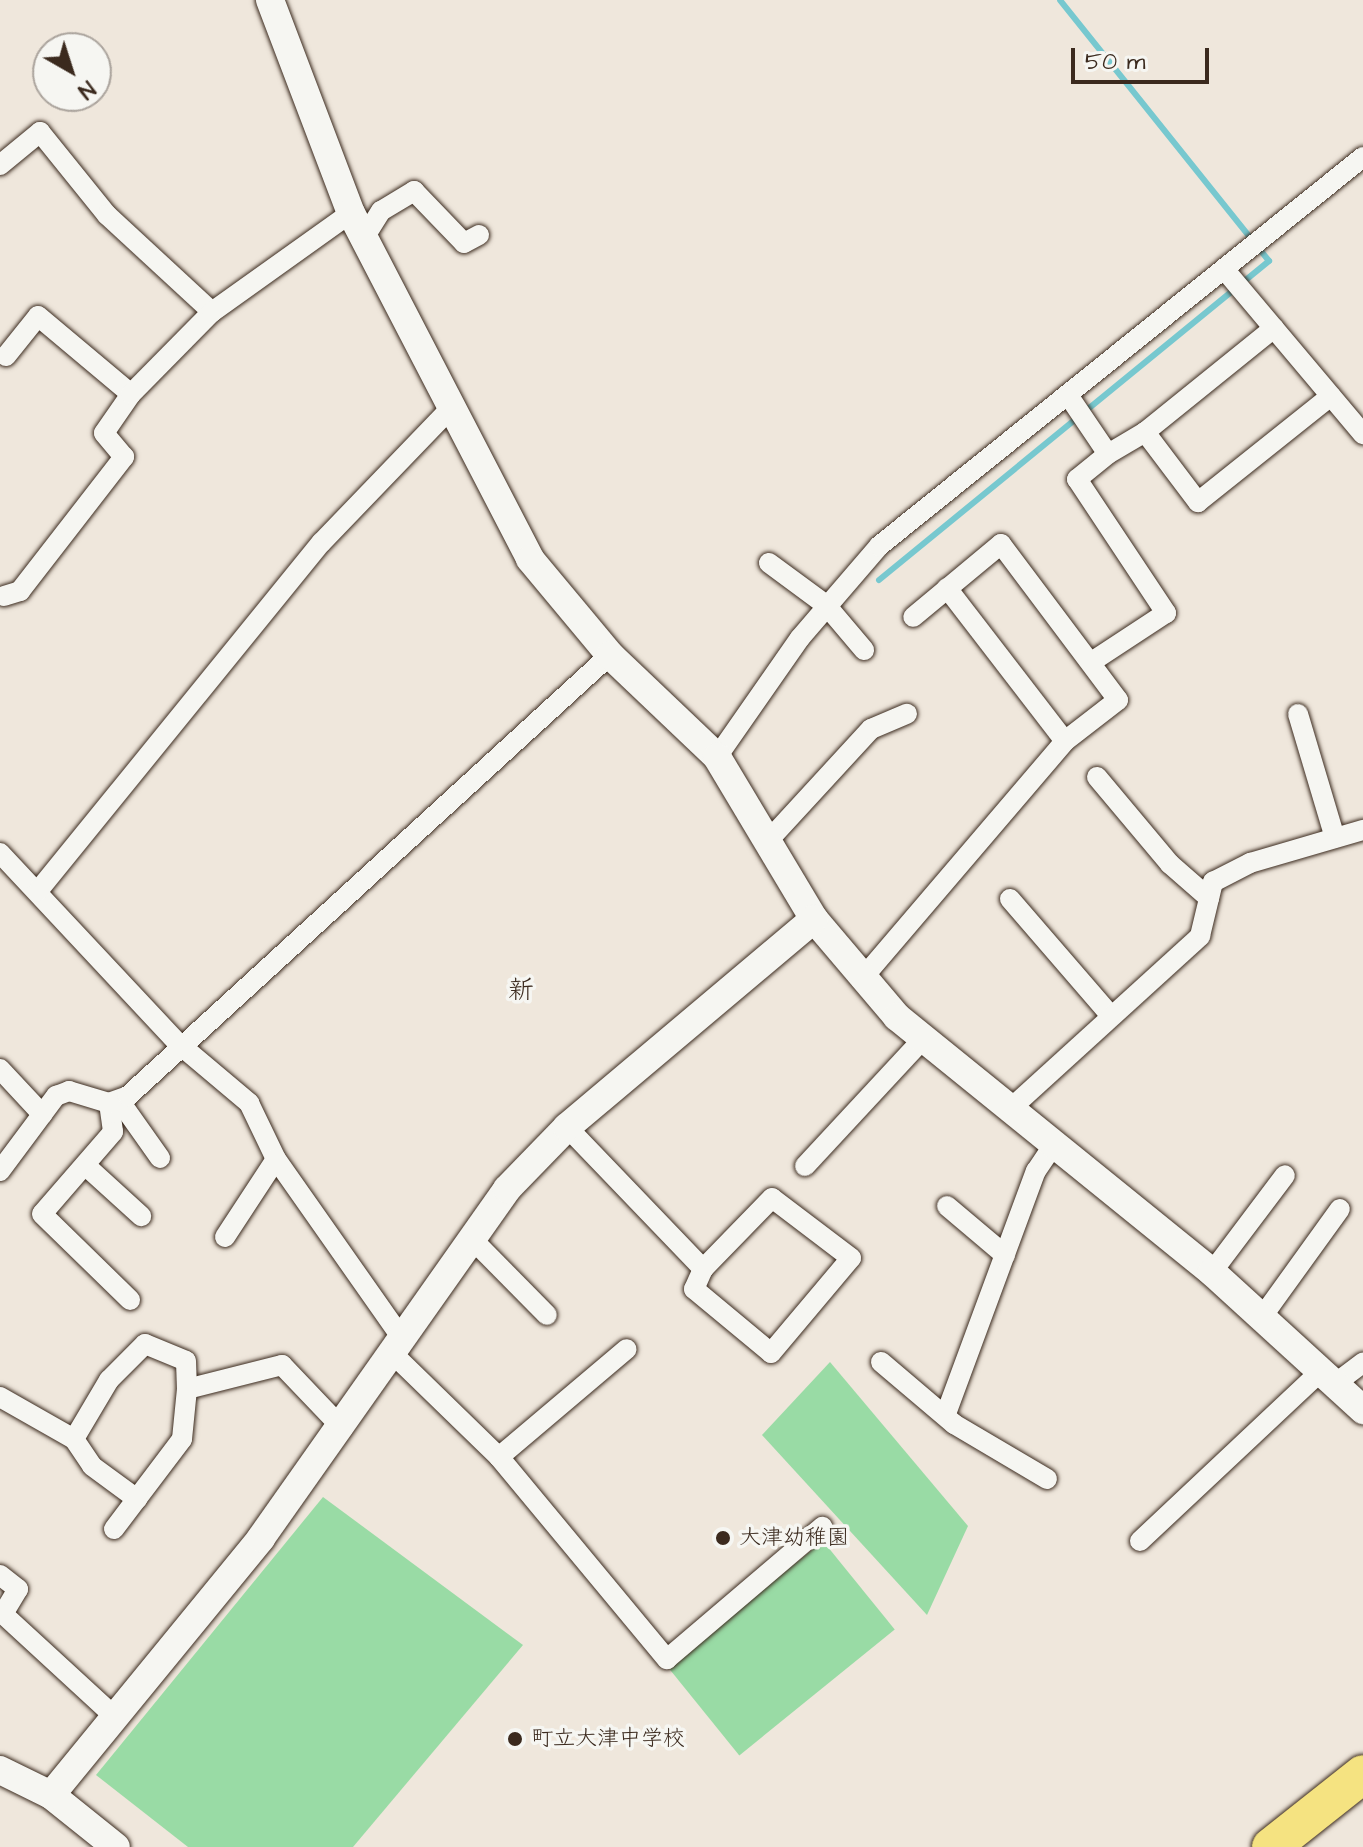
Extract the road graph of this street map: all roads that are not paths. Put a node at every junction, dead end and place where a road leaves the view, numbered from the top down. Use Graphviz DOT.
graph roads {
  1 [pos="270,0"];
  2 [pos="1363,157"];
  3 [pos="0,165"];
  4 [pos="358,226"];
  5 [pos="479,235"];
  6 [pos="1224,269"];
  7 [pos="212,312"];
  8 [pos="1274,328"];
  9 [pos="6,356"];
  10 [pos="131,394"];
  11 [pos="1068,395"];
  12 [pos="1331,396"];
  13 [pos="451,408"];
  14 [pos="1145,432"];
  15 [pos="1363,434"];
  16 [pos="1108,454"];
  17 [pos="769,563"];
  18 [pos="947,588"];
  19 [pos="1,598"];
  20 [pos="826,605"];
  21 [pos="913,617"];
  22 [pos="864,650"];
  23 [pos="610,655"];
  24 [pos="1093,661"];
  25 [pos="907,714"];
  26 [pos="1298,714"];
  27 [pos="1065,741"];
  28 [pos="717,757"];
  29 [pos="1097,777"];
  30 [pos="1363,830"];
  31 [pos="1335,838"];
  32 [pos="767,842"];
  33 [pos="0,853"];
  34 [pos="38,891"];
  35 [pos="1209,898"];
  36 [pos="1010,899"];
  37 [pos="814,919"];
  38 [pos="861,980"];
  39 [pos="1110,1015"];
  40 [pos="922,1040"];
  41 [pos="179,1044"];
  42 [pos="0,1069"];
  43 [pos="114,1101"];
  44 [pos="1008,1111"];
  45 [pos="42,1114"];
  46 [pos="567,1127"];
  47 [pos="1053,1146"];
  48 [pos="3,1157"];
  49 [pos="160,1158"];
  50 [pos="276,1159"];
  51 [pos="85,1165"];
  52 [pos="805,1166"];
  53 [pos="1285,1175"];
  54 [pos="947,1206"];
  55 [pos="1340,1209"];
  56 [pos="141,1216"];
  57 [pos="225,1237"];
  58 [pos="471,1238"];
  59 [pos="1005,1255"];
  60 [pos="703,1269"];
  61 [pos="1212,1272"];
  62 [pos="130,1300"];
  63 [pos="547,1315"];
  64 [pos="1262,1317"];
  65 [pos="397,1346"];
  66 [pos="627,1349"];
  67 [pos="881,1362"];
  68 [pos="1363,1363"];
  69 [pos="1329,1377"];
  70 [pos="187,1389"];
  71 [pos="0,1397"];
  72 [pos="1363,1410"];
  73 [pos="947,1411"];
  74 [pos="343,1429"];
  75 [pos="74,1439"];
  76 [pos="499,1457"];
  77 [pos="1047,1479"];
  78 [pos="137,1499"];
  79 [pos="822,1527"];
  80 [pos="114,1529"];
  81 [pos="1140,1541"];
  82 [pos="0,1575"];
  83 [pos="115,1717"];
  84 [pos="0,1770"];
  85 [pos="1363,1774"];
  86 [pos="51,1795"];
  87 [pos="1363,1801"];
  88 [pos="116,1847"];
  89 [pos="1271,1847"];
  90 [pos="1307,1847"];
  1 -- 4 [label="street"];
  2 -- 6 [label="street"];
  3 -- 7 [label="street"];
  4 -- 5 [label="street"];
  4 -- 7 [label="street"];
  4 -- 13 [label="street"];
  6 -- 8 [label="street"];
  6 -- 11 [label="street"];
  7 -- 10 [label="street"];
  8 -- 12 [label="street"];
  8 -- 14 [label="street"];
  9 -- 10 [label="street"];
  10 -- 19 [label="street"];
  11 -- 16 [label="street"];
  11 -- 20 [label="street"];
  12 -- 14 [label="street"];
  12 -- 15 [label="street"];
  13 -- 23 [label="street"];
  13 -- 34 [label="street"];
  14 -- 16 [label="street"];
  16 -- 24 [label="street"];
  17 -- 20 [label="street"];
  18 -- 21 [label="street"];
  18 -- 24 [label="street"];
  18 -- 27 [label="street"];
  20 -- 22 [label="street"];
  20 -- 28 [label="street"];
  23 -- 28 [label="street"];
  23 -- 41 [label="street"];
  24 -- 27 [label="street"];
  25 -- 32 [label="street"];
  26 -- 31 [label="street"];
  27 -- 38 [label="street"];
  28 -- 32 [label="street"];
  29 -- 35 [label="street"];
  30 -- 31 [label="street"];
  31 -- 35 [label="street"];
  32 -- 37 [label="street"];
  33 -- 34 [label="street"];
  34 -- 41 [label="street"];
  35 -- 39 [label="street"];
  36 -- 39 [label="street"];
  37 -- 38 [label="street"];
  37 -- 46 [label="street"];
  38 -- 40 [label="street"];
  39 -- 44 [label="street"];
  40 -- 44 [label="street"];
  40 -- 52 [label="street"];
  41 -- 43 [label="street"];
  41 -- 50 [label="street"];
  42 -- 45 [label="street"];
  43 -- 45 [label="street"];
  43 -- 49 [label="street"];
  43 -- 51 [label="street"];
  44 -- 47 [label="street"];
  45 -- 48 [label="street"];
  46 -- 58 [label="street"];
  46 -- 60 [label="street"];
  47 -- 59 [label="street"];
  47 -- 61 [label="street"];
  50 -- 57 [label="street"];
  50 -- 65 [label="street"];
  51 -- 56 [label="street"];
  51 -- 62 [label="street"];
  53 -- 61 [label="street"];
  54 -- 59 [label="street"];
  55 -- 64 [label="street"];
  58 -- 63 [label="street"];
  58 -- 65 [label="street"];
  59 -- 73 [label="street"];
  60 -- 60 [label="street"];
  61 -- 64 [label="street"];
  64 -- 69 [label="street"];
  65 -- 74 [label="street"];
  65 -- 76 [label="street"];
  66 -- 76 [label="street"];
  67 -- 73 [label="street"];
  68 -- 69 [label="street"];
  69 -- 72 [label="street"];
  69 -- 81 [label="street"];
  70 -- 74 [label="street"];
  70 -- 75 [label="street"];
  70 -- 78 [label="street"];
  71 -- 75 [label="street"];
  73 -- 77 [label="street"];
  74 -- 83 [label="street"];
  75 -- 78 [label="street"];
  76 -- 79 [label="street"];
  78 -- 80 [label="street"];
  82 -- 83 [label="street"];
  83 -- 86 [label="street"];
  84 -- 86 [label="street"];
  85 -- 89 [label="highway"];
  86 -- 88 [label="street"];
  87 -- 90 [label="highway"];
}
